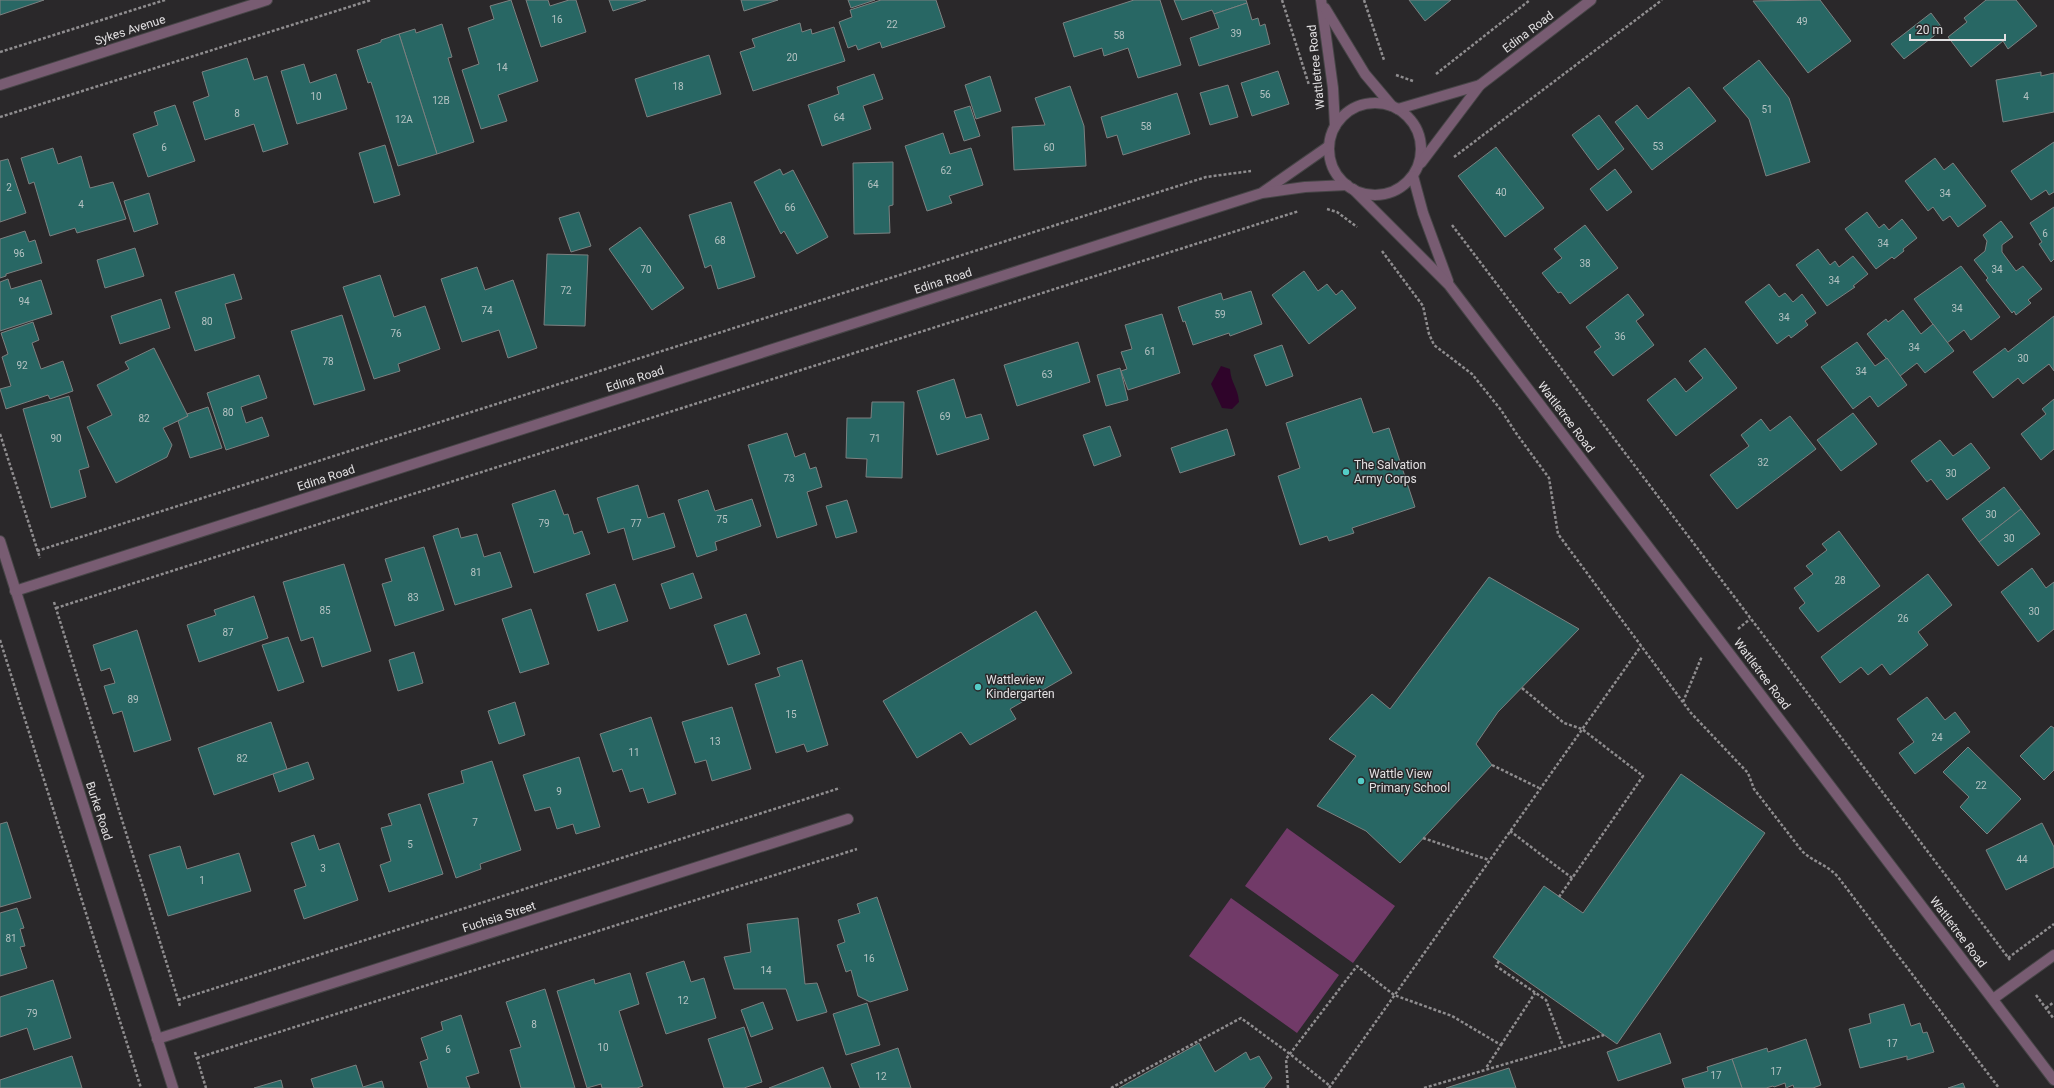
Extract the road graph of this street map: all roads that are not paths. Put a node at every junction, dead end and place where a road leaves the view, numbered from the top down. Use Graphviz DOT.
graph roads {
  1 [pos="267,0"];
  2 [pos="1591,0"];
  3 [pos="1322,2"];
  4 [pos="0,85"];
  5 [pos="1480,85"];
  6 [pos="1395,107"];
  7 [pos="1335,126"];
  8 [pos="1329,146"];
  9 [pos="1418,166"];
  10 [pos="1413,176"];
  11 [pos="1350,187"];
  12 [pos="1262,193"];
  13 [pos="1449,285"];
  14 [pos="0,542"];
  15 [pos="16,591"];
  16 [pos="848,819"];
  17 [pos="2054,955"];
  18 [pos="1993,999"];
  19 [pos="157,1039"];
  20 [pos="2054,1080"];
  21 [pos="173,1088"];
  1 -- 4 [label="street, Sykes Avenue"];
  2 -- 5 [label="street, Edina Road"];
  3 -- 6 [label="street, Wattletree Road"];
  3 -- 7 [label="street, Wattletree Road"];
  5 -- 6 [label="street, Edina Road"];
  5 -- 9 [label="street, Edina Road"];
  6 -- 7 [label="street"];
  6 -- 9 [label="street"];
  7 -- 8 [label="street"];
  8 -- 11 [label="street"];
  8 -- 12 [label="street, Edina Road"];
  9 -- 10 [label="street"];
  10 -- 11 [label="street"];
  10 -- 13 [label="street, Wattletree Road"];
  11 -- 12 [label="street, Edina Road"];
  11 -- 13 [label="street, Wattletree Road"];
  12 -- 15 [label="street, Edina Road"];
  13 -- 18 [label="street, Wattletree Road"];
  14 -- 15 [label="street, Burke Road"];
  15 -- 19 [label="street, Burke Road"];
  16 -- 19 [label="street, Fuchsia Street"];
  17 -- 18 [label="street"];
  18 -- 20 [label="street, Wattletree Road"];
  19 -- 21 [label="street, Burke Road"];
}
